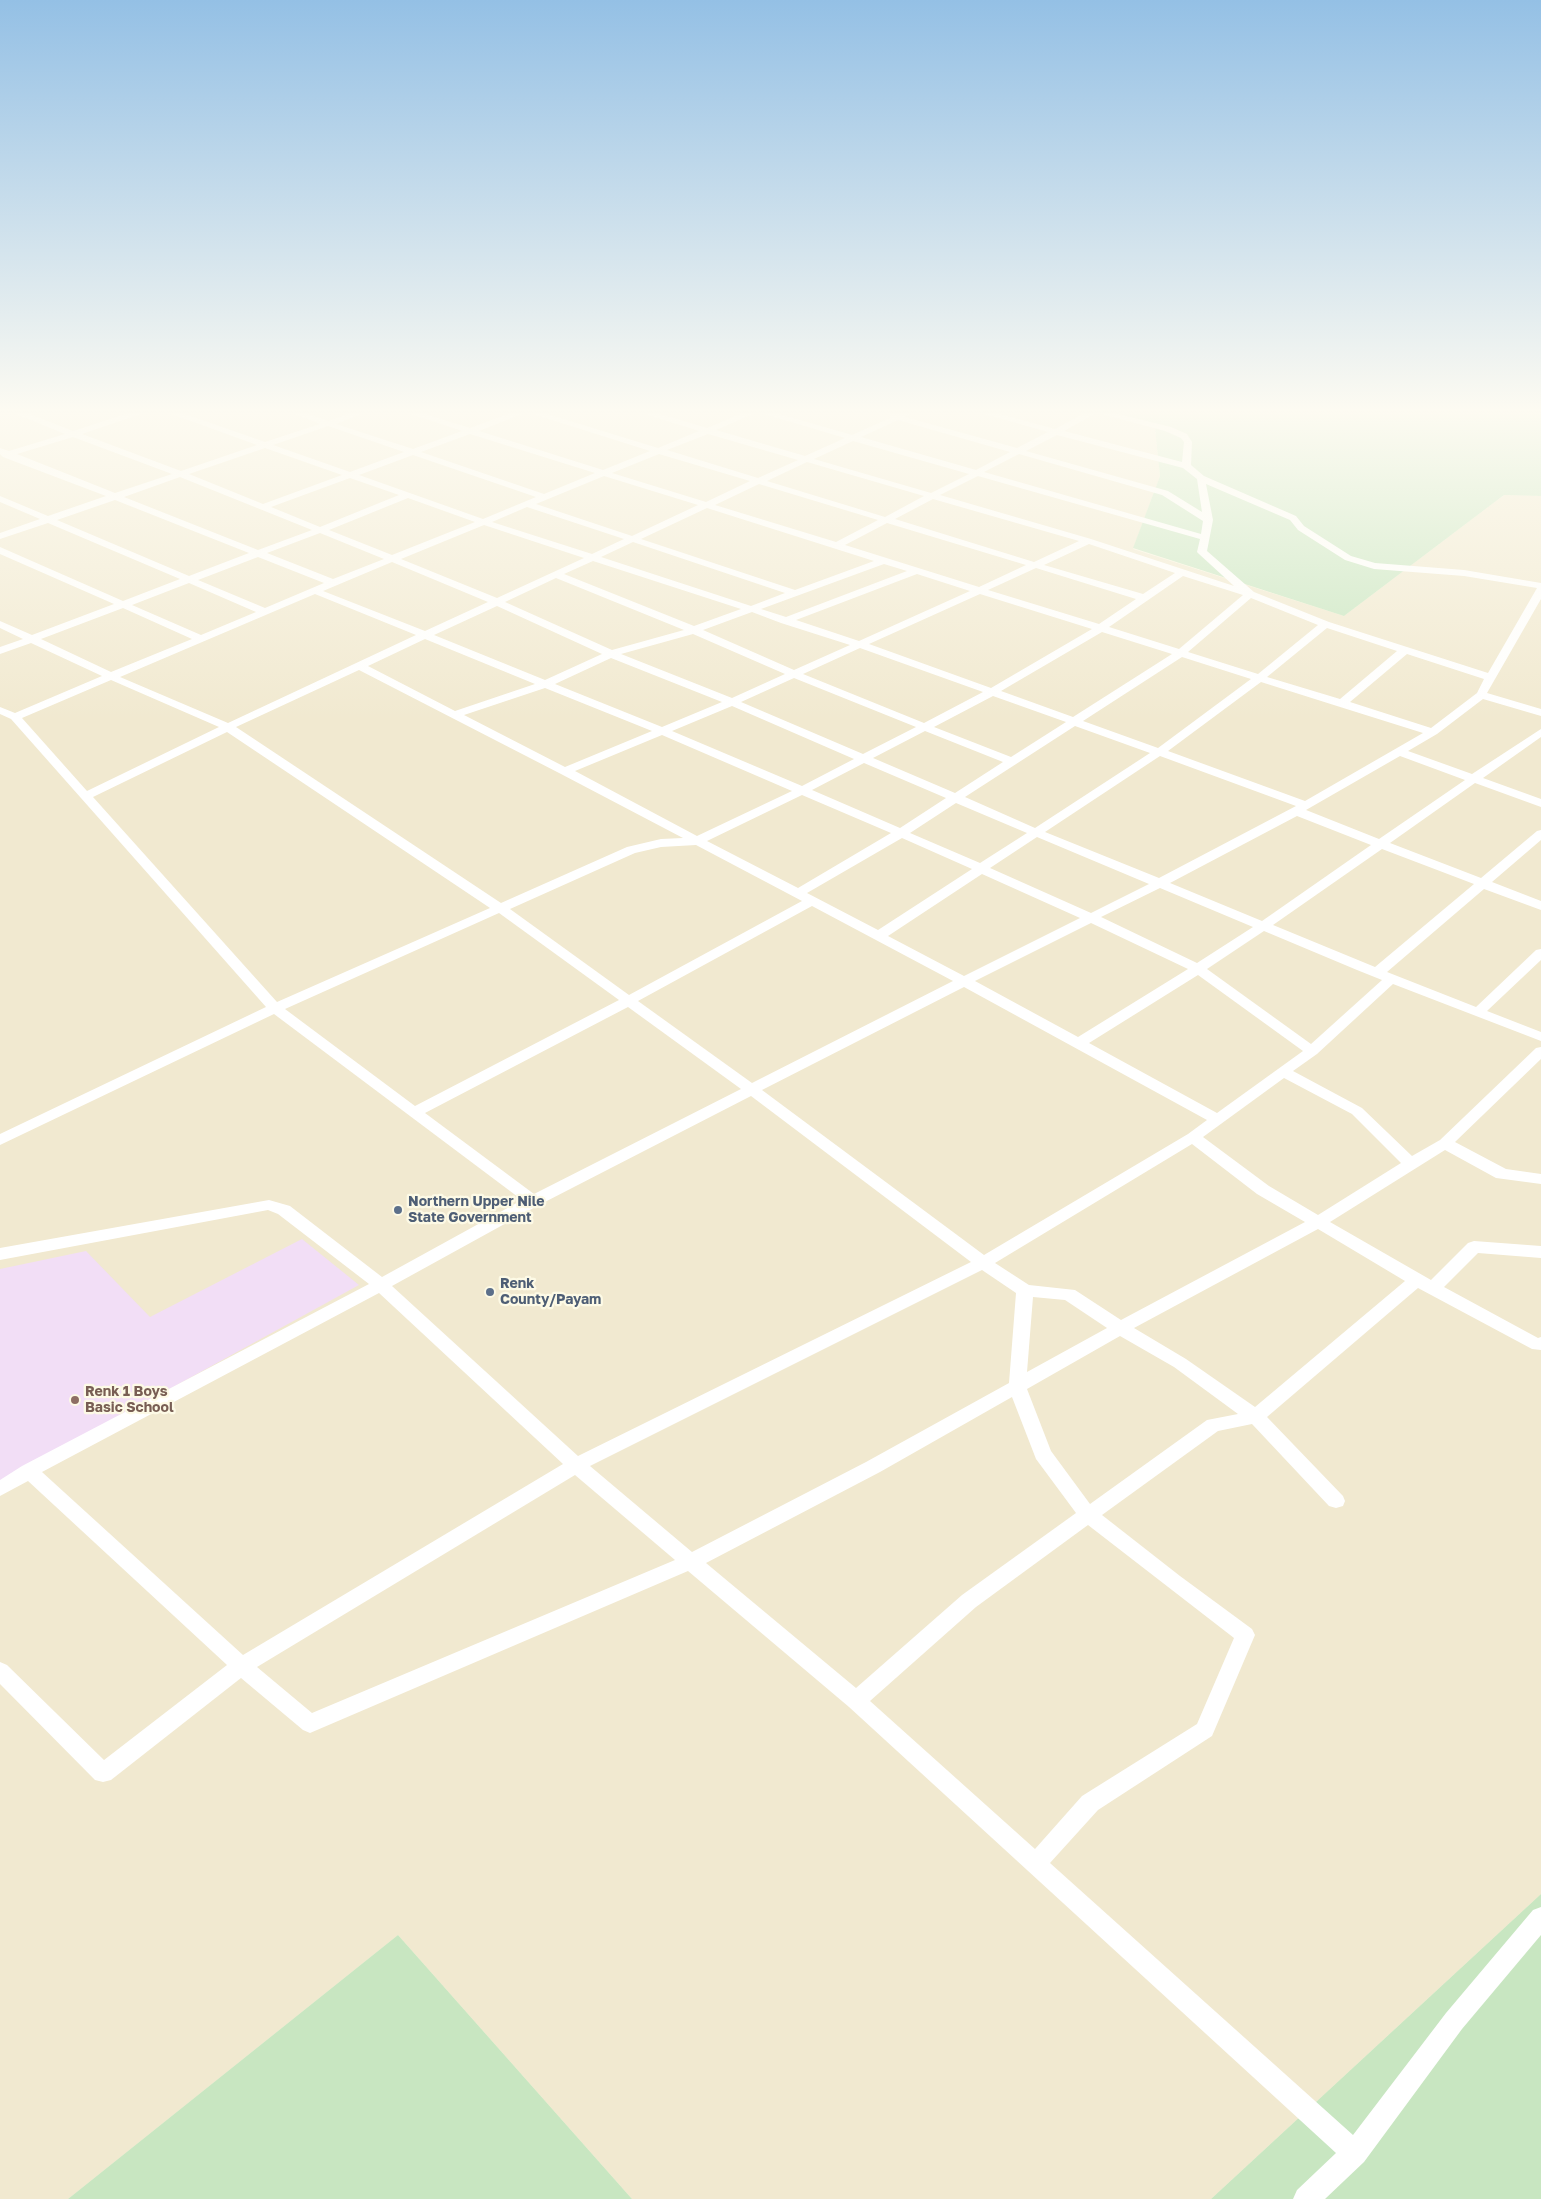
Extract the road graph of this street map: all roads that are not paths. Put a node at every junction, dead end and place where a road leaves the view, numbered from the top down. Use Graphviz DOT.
graph roads {
  1 [pos="37,516"];
  2 [pos="61,516"];
  3 [pos="163,516"];
  4 [pos="284,516"];
  5 [pos="356,516"];
  6 [pos="466,516"];
  7 [pos="499,516"];
  8 [pos="562,516"];
  9 [pos="682,516"];
  10 [pos="739,516"];
  11 [pos="867,516"];
  12 [pos="895,516"];
  13 [pos="997,516"];
  14 [pos="1125,516"];
  15 [pos="1201,516"];
  16 [pos="1207,516"];
  17 [pos="1288,516"];
  18 [pos="48,520"];
  19 [pos="1208,520"];
  20 [pos="885,521"];
  21 [pos="484,522"];
  22 [pos="320,530"];
  23 [pos="0,536"];
  24 [pos="1206,538"];
  25 [pos="632,539"];
  26 [pos="1088,541"];
  27 [pos="836,546"];
  28 [pos="0,550"];
  29 [pos="258,553"];
  30 [pos="594,558"];
  31 [pos="393,559"];
  32 [pos="882,561"];
  33 [pos="1035,564"];
  34 [pos="916,571"];
  35 [pos="1182,572"];
  36 [pos="557,575"];
  37 [pos="188,580"];
  38 [pos="333,583"];
  39 [pos="1541,586"];
  40 [pos="979,590"];
  41 [pos="1541,590"];
  42 [pos="315,591"];
  43 [pos="795,593"];
  44 [pos="1250,594"];
  45 [pos="1144,598"];
  46 [pos="498,602"];
  47 [pos="123,604"];
  48 [pos="750,609"];
  49 [pos="265,612"];
  50 [pos="1535,612"];
  51 [pos="785,621"];
  52 [pos="0,624"];
  53 [pos="1326,624"];
  54 [pos="1101,628"];
  55 [pos="694,630"];
  56 [pos="428,636"];
  57 [pos="31,639"];
  58 [pos="201,639"];
  59 [pos="859,644"];
  60 [pos="1405,650"];
  61 [pos="0,651"];
  62 [pos="1181,653"];
  63 [pos="611,654"];
  64 [pos="359,666"];
  65 [pos="794,674"];
  66 [pos="110,676"];
  67 [pos="1259,678"];
  68 [pos="1490,678"];
  69 [pos="545,684"];
  70 [pos="992,692"];
  71 [pos="1481,695"];
  72 [pos="732,702"];
  73 [pos="1341,704"];
  74 [pos="1541,713"];
  75 [pos="8,714"];
  76 [pos="453,715"];
  77 [pos="1074,721"];
  78 [pos="926,726"];
  79 [pos="228,728"];
  80 [pos="663,732"];
  81 [pos="1433,732"];
  82 [pos="1541,732"];
  83 [pos="1159,752"];
  84 [pos="1399,752"];
  85 [pos="863,759"];
  86 [pos="1012,762"];
  87 [pos="565,771"];
  88 [pos="1474,779"];
  89 [pos="801,791"];
  90 [pos="86,796"];
  91 [pos="956,798"];
  92 [pos="1541,803"];
  93 [pos="1301,808"];
  94 [pos="1035,832"];
  95 [pos="900,833"];
  96 [pos="1541,834"];
  97 [pos="696,841"];
  98 [pos="1382,844"];
  99 [pos="982,868"];
  100 [pos="1160,883"];
  101 [pos="1482,883"];
  102 [pos="797,894"];
  103 [pos="811,901"];
  104 [pos="1541,906"];
  105 [pos="500,908"];
  106 [pos="1092,918"];
  107 [pos="1263,926"];
  108 [pos="878,936"];
  109 [pos="1541,952"];
  110 [pos="1198,969"];
  111 [pos="1384,976"];
  112 [pos="964,981"];
  113 [pos="628,1001"];
  114 [pos="275,1008"];
  115 [pos="1478,1012"];
  116 [pos="1541,1037"];
  117 [pos="1079,1043"];
  118 [pos="1312,1051"];
  119 [pos="1541,1051"];
  120 [pos="1283,1072"];
  121 [pos="751,1089"];
  122 [pos="413,1113"];
  123 [pos="1217,1119"];
  124 [pos="1193,1137"];
  125 [pos="0,1140"];
  126 [pos="1445,1144"];
  127 [pos="1411,1164"];
  128 [pos="1541,1179"];
  129 [pos="533,1201"];
  130 [pos="1318,1222"];
  131 [pos="1541,1252"];
  132 [pos="0,1254"];
  133 [pos="983,1262"];
  134 [pos="381,1285"];
  135 [pos="1425,1285"];
  136 [pos="1026,1291"];
  137 [pos="1120,1328"];
  138 [pos="1541,1343"];
  139 [pos="1017,1387"];
  140 [pos="1256,1417"];
  141 [pos="576,1465"];
  142 [pos="29,1472"];
  143 [pos="0,1489"];
  144 [pos="1336,1501"];
  145 [pos="1088,1515"];
  146 [pos="690,1562"];
  147 [pos="241,1666"];
  148 [pos="0,1671"];
  149 [pos="856,1701"];
  150 [pos="1035,1864"];
  151 [pos="1541,1918"];
  152 [pos="1355,2153"];
  153 [pos="1306,2199"];
  1 -- 18 [label="street"];
  2 -- 18 [label="street"];
  3 -- 29 [label="street"];
  4 -- 22 [label="street"];
  5 -- 22 [label="street"];
  6 -- 21 [label="street"];
  7 -- 21 [label="street"];
  8 -- 25 [label="street"];
  9 -- 25 [label="street"];
  10 -- 27 [label="street"];
  11 -- 20 [label="street"];
  12 -- 20 [label="street"];
  13 -- 26 [label="street"];
  14 -- 24 [label="street"];
  15 -- 19 [label="street"];
  16 -- 19 [label="street"];
  17 -- 39 [label="street"];
  18 -- 23 [label="street"];
  18 -- 37 [label="street"];
  19 -- 24 [label="street"];
  20 -- 27 [label="street"];
  20 -- 33 [label="street"];
  21 -- 30 [label="street"];
  21 -- 31 [label="street"];
  22 -- 29 [label="street"];
  22 -- 31 [label="street"];
  24 -- 44 [label="street"];
  25 -- 30 [label="street"];
  25 -- 43 [label="street"];
  26 -- 33 [label="street"];
  26 -- 35 [label="street"];
  27 -- 32 [label="street"];
  28 -- 47 [label="street"];
  29 -- 37 [label="street"];
  29 -- 38 [label="street"];
  30 -- 36 [label="street"];
  30 -- 48 [label="street"];
  31 -- 38 [label="street"];
  31 -- 46 [label="street"];
  32 -- 34 [label="street"];
  32 -- 43 [label="street"];
  33 -- 40 [label="street"];
  33 -- 45 [label="street"];
  34 -- 40 [label="street"];
  34 -- 51 [label="street"];
  35 -- 44 [label="street"];
  35 -- 45 [label="street"];
  36 -- 46 [label="street"];
  36 -- 55 [label="street"];
  37 -- 47 [label="street"];
  37 -- 49 [label="street"];
  38 -- 42 [label="street"];
  40 -- 54 [label="street"];
  40 -- 59 [label="street"];
  41 -- 50 [label="street"];
  42 -- 49 [label="street"];
  42 -- 56 [label="street"];
  43 -- 48 [label="street"];
  44 -- 53 [label="street"];
  44 -- 62 [label="street"];
  45 -- 54 [label="street"];
  46 -- 56 [label="street"];
  46 -- 63 [label="street"];
  47 -- 57 [label="street"];
  47 -- 58 [label="street"];
  48 -- 51 [label="street"];
  48 -- 55 [label="street"];
  49 -- 58 [label="street"];
  50 -- 68 [label="street"];
  51 -- 59 [label="street"];
  52 -- 57 [label="street"];
  53 -- 60 [label="street"];
  53 -- 67 [label="street"];
  54 -- 62 [label="street"];
  54 -- 70 [label="street"];
  55 -- 63 [label="street"];
  55 -- 65 [label="street"];
  56 -- 64 [label="street"];
  56 -- 69 [label="street"];
  57 -- 61 [label="street"];
  57 -- 66 [label="street"];
  58 -- 66 [label="street"];
  59 -- 65 [label="street"];
  59 -- 70 [label="street"];
  60 -- 68 [label="street"];
  60 -- 73 [label="street"];
  62 -- 67 [label="street"];
  62 -- 77 [label="street"];
  63 -- 69 [label="street"];
  63 -- 72 [label="street"];
  64 -- 76 [label="street"];
  64 -- 79 [label="street"];
  65 -- 72 [label="street"];
  65 -- 78 [label="street"];
  66 -- 75 [label="street"];
  66 -- 79 [label="street"];
  67 -- 73 [label="street"];
  67 -- 83 [label="street"];
  68 -- 71 [label="street"];
  69 -- 76 [label="street"];
  69 -- 80 [label="street"];
  70 -- 77 [label="street"];
  70 -- 78 [label="street"];
  71 -- 74 [label="street"];
  71 -- 81 [label="street"];
  72 -- 80 [label="street"];
  72 -- 85 [label="street"];
  73 -- 81 [label="street"];
  75 -- 90 [label="street"];
  76 -- 87 [label="street"];
  77 -- 83 [label="street"];
  77 -- 86 [label="street"];
  78 -- 85 [label="street"];
  78 -- 86 [label="street"];
  79 -- 90 [label="street"];
  79 -- 105 [label="street"];
  80 -- 87 [label="street"];
  80 -- 89 [label="street"];
  81 -- 84 [label="street"];
  82 -- 88 [label="street"];
  83 -- 93 [label="street"];
  83 -- 94 [label="street"];
  84 -- 88 [label="street"];
  84 -- 93 [label="street"];
  85 -- 89 [label="street"];
  85 -- 91 [label="street"];
  86 -- 91 [label="street"];
  87 -- 97 [label="street"];
  88 -- 92 [label="street"];
  88 -- 98 [label="street"];
  89 -- 95 [label="street"];
  89 -- 97 [label="street"];
  90 -- 114 [label="street"];
  91 -- 94 [label="street"];
  91 -- 95 [label="street"];
  93 -- 98 [label="street"];
  93 -- 100 [label="street"];
  94 -- 99 [label="street"];
  94 -- 100 [label="street"];
  95 -- 99 [label="street"];
  95 -- 102 [label="street"];
  96 -- 101 [label="street"];
  97 -- 102 [label="street"];
  97 -- 105 [label="street"];
  98 -- 101 [label="street"];
  98 -- 107 [label="street"];
  99 -- 106 [label="street"];
  99 -- 108 [label="street"];
  100 -- 106 [label="street"];
  100 -- 107 [label="street"];
  101 -- 104 [label="street"];
  101 -- 111 [label="street"];
  102 -- 103 [label="street"];
  103 -- 108 [label="street"];
  103 -- 113 [label="street"];
  105 -- 113 [label="street"];
  105 -- 114 [label="street"];
  106 -- 110 [label="street"];
  106 -- 112 [label="street"];
  107 -- 110 [label="street"];
  107 -- 111 [label="street"];
  108 -- 112 [label="street"];
  109 -- 115 [label="street"];
  110 -- 117 [label="street"];
  110 -- 118 [label="street"];
  111 -- 115 [label="street"];
  111 -- 118 [label="street"];
  112 -- 117 [label="street"];
  112 -- 121 [label="street"];
  113 -- 121 [label="street"];
  113 -- 122 [label="street"];
  114 -- 122 [label="street"];
  114 -- 125 [label="street"];
  115 -- 116 [label="street"];
  117 -- 123 [label="street"];
  118 -- 120 [label="street"];
  119 -- 126 [label="street"];
  120 -- 123 [label="street"];
  120 -- 127 [label="street"];
  121 -- 129 [label="street"];
  121 -- 133 [label="street"];
  122 -- 129 [label="street"];
  123 -- 124 [label="street"];
  124 -- 130 [label="street"];
  124 -- 133 [label="street"];
  126 -- 127 [label="street"];
  126 -- 128 [label="street"];
  127 -- 130 [label="street"];
  129 -- 134 [label="street"];
  130 -- 135 [label="street"];
  130 -- 137 [label="street"];
  131 -- 135 [label="street"];
  132 -- 134 [label="street"];
  133 -- 136 [label="street"];
  133 -- 141 [label="street"];
  134 -- 141 [label="street"];
  134 -- 142 [label="street"];
  135 -- 138 [label="street"];
  135 -- 140 [label="street"];
  136 -- 137 [label="street"];
  136 -- 139 [label="street"];
  137 -- 139 [label="street"];
  137 -- 140 [label="street"];
  139 -- 145 [label="street"];
  139 -- 146 [label="street"];
  140 -- 144 [label="street"];
  140 -- 145 [label="street"];
  141 -- 146 [label="street"];
  141 -- 147 [label="street"];
  142 -- 143 [label="street"];
  142 -- 147 [label="street"];
  145 -- 149 [label="street"];
  145 -- 150 [label="street"];
  146 -- 147 [label="street"];
  146 -- 149 [label="street"];
  147 -- 148 [label="street"];
  149 -- 150 [label="street"];
  150 -- 152 [label="street"];
  151 -- 152 [label="street"];
  152 -- 153 [label="street"];
}
